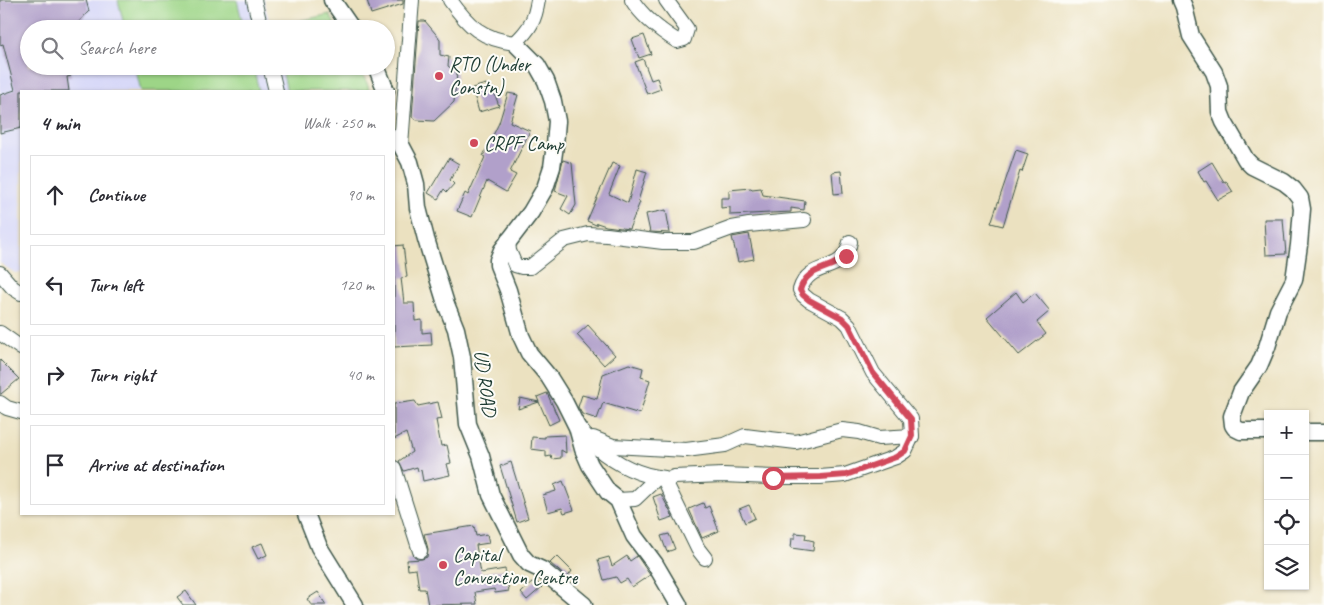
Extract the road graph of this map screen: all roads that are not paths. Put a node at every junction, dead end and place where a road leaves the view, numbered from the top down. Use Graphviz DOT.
graph roads {
  1 [pos="254,0"];
  2 [pos="332,0"];
  3 [pos="412,0"];
  4 [pos="450,0"];
  5 [pos="538,0"];
  6 [pos="632,0"];
  7 [pos="666,0"];
  8 [pos="1181,0"];
  9 [pos="259,20"];
  10 [pos="346,20"];
  11 [pos="515,43"];
  12 [pos="272,75"];
  13 [pos="380,75"];
  14 [pos="276,90"];
  15 [pos="386,90"];
  16 [pos="398,142"];
  17 [pos="804,220"];
  18 [pos="508,240"];
  19 [pos="850,242"];
  20 [pos="0,273"];
  21 [pos="20,292"];
  22 [pos="0,333"];
  23 [pos="20,347"];
  24 [pos="0,403"];
  25 [pos="20,412"];
  26 [pos="580,429"];
  27 [pos="1264,431"];
  28 [pos="1309,432"];
  29 [pos="1324,432"];
  30 [pos="912,436"];
  31 [pos="395,471"];
  32 [pos="661,479"];
  33 [pos="618,500"];
  34 [pos="306,515"];
  35 [pos="420,551"];
  36 [pos="705,558"];
  37 [pos="355,605"];
  38 [pos="584,605"];
  39 [pos="679,605"];
  1 -- 9 [label="street"];
  2 -- 10 [label="main road"];
  3 -- 16 [label="street"];
  4 -- 11 [label="street"];
  5 -- 11 [label="street"];
  6 -- 7 [label="street"];
  8 -- 27 [label="main road"];
  11 -- 18 [label="main road"];
  12 -- 14 [label="street"];
  13 -- 15 [label="main road"];
  16 -- 38 [label="main road, UD ROAD"];
  17 -- 18 [label="street"];
  18 -- 26 [label="main road"];
  19 -- 30 [label="street"];
  20 -- 21 [label="street"];
  22 -- 23 [label="street"];
  24 -- 25 [label="street"];
  26 -- 30 [label="street"];
  26 -- 32 [label="street"];
  26 -- 33 [label="main road"];
  28 -- 29 [label="main road"];
  30 -- 32 [label="street"];
  31 -- 35 [label="street"];
  32 -- 33 [label="street"];
  32 -- 36 [label="street"];
  33 -- 39 [label="main road"];
  34 -- 37 [label="main road"];
}
